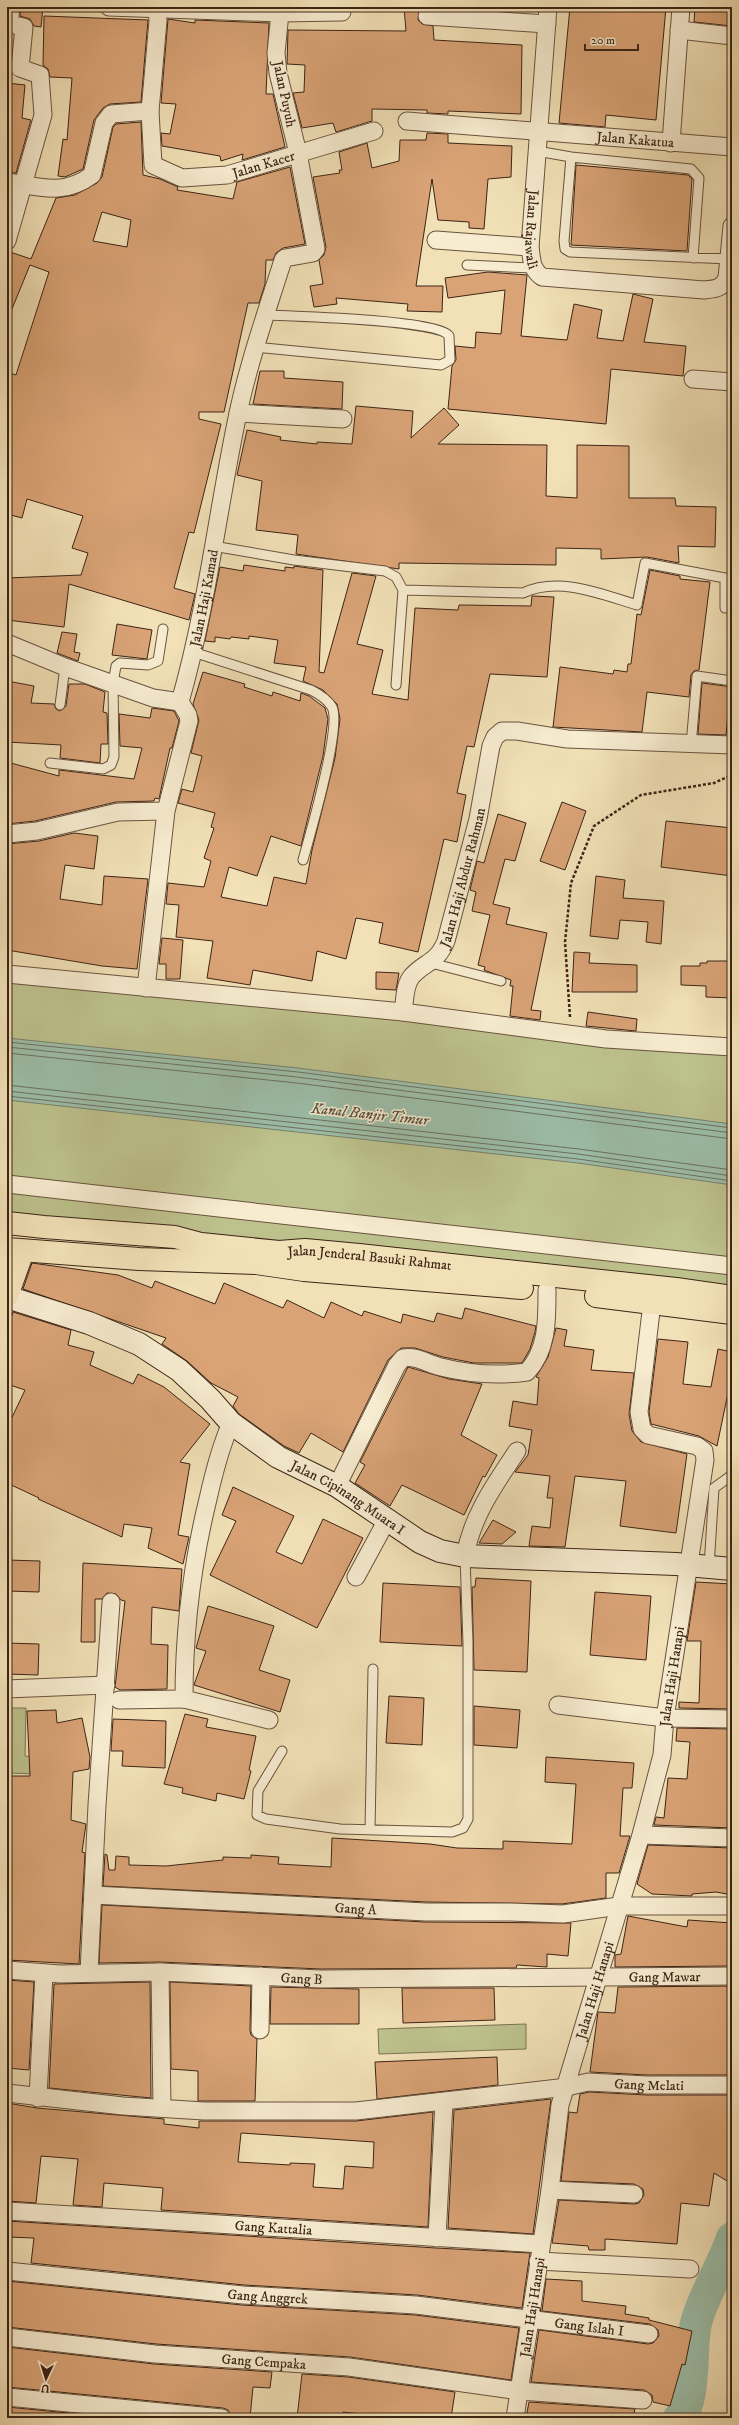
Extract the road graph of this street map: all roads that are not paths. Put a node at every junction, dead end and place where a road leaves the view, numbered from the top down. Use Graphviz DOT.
graph roads {
  1 [pos="11,7"];
  2 [pos="109,7"];
  3 [pos="548,7"];
  4 [pos="680,7"];
  5 [pos="157,10"];
  6 [pos="342,12"];
  7 [pos="280,13"];
  8 [pos="427,16"];
  9 [pos="547,24"];
  10 [pos="679,30"];
  11 [pos="732,36"];
  12 [pos="13,67"];
  13 [pos="150,111"];
  14 [pos="407,121"];
  15 [pos="374,131"];
  16 [pos="538,132"];
  17 [pos="671,143"];
  18 [pos="732,147"];
  19 [pos="537,151"];
  20 [pos="298,153"];
  21 [pos="571,157"];
  22 [pos="7,182"];
  23 [pos="25,185"];
  24 [pos="732,226"];
  25 [pos="436,240"];
  26 [pos="7,241"];
  27 [pos="530,247"];
  28 [pos="693,258"];
  29 [pos="730,259"];
  30 [pos="467,265"];
  31 [pos="532,268"];
  32 [pos="265,315"];
  33 [pos="254,347"];
  34 [pos="692,380"];
  35 [pos="732,382"];
  36 [pos="238,413"];
  37 [pos="343,419"];
  38 [pos="213,546"];
  39 [pos="403,590"];
  40 [pos="732,608"];
  41 [pos="163,629"];
  42 [pos="7,643"];
  43 [pos="193,652"];
  44 [pos="64,667"];
  45 [pos="732,681"];
  46 [pos="113,683"];
  47 [pos="396,685"];
  48 [pos="180,702"];
  49 [pos="60,705"];
  50 [pos="691,745"];
  51 [pos="732,745"];
  52 [pos="50,763"];
  53 [pos="166,811"];
  54 [pos="7,834"];
  55 [pos="303,860"];
  56 [pos="431,963"];
  57 [pos="7,974"];
  58 [pos="501,981"];
  59 [pos="146,988"];
  60 [pos="403,1012"];
  61 [pos="732,1047"];
  62 [pos="7,1184"];
  63 [pos="7,1223"];
  64 [pos="15,1250"];
  65 [pos="732,1266"];
  66 [pos="547,1290"];
  67 [pos="7,1296"];
  68 [pos="732,1297"];
  69 [pos="652,1303"];
  70 [pos="732,1313"];
  71 [pos="231,1423"];
  72 [pos="517,1451"];
  73 [pos="732,1475"];
  74 [pos="337,1486"];
  75 [pos="388,1518"];
  76 [pos="465,1556"];
  77 [pos="699,1567"];
  78 [pos="732,1569"];
  79 [pos="356,1577"];
  80 [pos="112,1602"];
  81 [pos="373,1669"];
  82 [pos="106,1685"];
  83 [pos="7,1689"];
  84 [pos="184,1699"];
  85 [pos="119,1700"];
  86 [pos="558,1705"];
  87 [pos="665,1718"];
  88 [pos="732,1719"];
  89 [pos="269,1720"];
  90 [pos="282,1751"];
  91 [pos="370,1830"];
  92 [pos="641,1835"];
  93 [pos="732,1838"];
  94 [pos="92,1895"];
  95 [pos="619,1906"];
  96 [pos="732,1906"];
  97 [pos="7,1970"];
  98 [pos="160,1972"];
  99 [pos="44,1973"];
  100 [pos="89,1973"];
  101 [pos="260,1976"];
  102 [pos="732,1976"];
  103 [pos="597,1977"];
  104 [pos="260,2030"];
  105 [pos="732,2085"];
  106 [pos="567,2087"];
  107 [pos="7,2093"];
  108 [pos="38,2098"];
  109 [pos="444,2102"];
  110 [pos="162,2108"];
  111 [pos="550,2190"];
  112 [pos="634,2194"];
  113 [pos="7,2211"];
  114 [pos="437,2238"];
  115 [pos="541,2244"];
  116 [pos="538,2261"];
  117 [pos="690,2270"];
  118 [pos="7,2271"];
  119 [pos="529,2318"];
  120 [pos="649,2334"];
  121 [pos="7,2337"];
  122 [pos="520,2391"];
  123 [pos="7,2397"];
  124 [pos="643,2400"];
  125 [pos="222,2418"];
  126 [pos="514,2418"];
  1 -- 12 [label="street"];
  2 -- 5 [label="street"];
  3 -- 9 [label="street, Jalan Rajawali"];
  4 -- 10 [label="street"];
  5 -- 7 [label="street"];
  5 -- 13 [label="street"];
  6 -- 7 [label="street"];
  7 -- 20 [label="street, Jalan Puyuh"];
  8 -- 9 [label="street"];
  9 -- 16 [label="street, Jalan Rajawali"];
  10 -- 11 [label="street"];
  10 -- 17 [label="street"];
  12 -- 23 [label="street"];
  13 -- 20 [label="street, Jalan Kacer"];
  13 -- 23 [label="street"];
  14 -- 16 [label="street"];
  15 -- 20 [label="street, Jalan Kacer"];
  16 -- 17 [label="street, Jalan Kakatua"];
  16 -- 19 [label="street, Jalan Rajawali"];
  17 -- 18 [label="street, Jalan Kakatua"];
  19 -- 21 [label="lane"];
  19 -- 27 [label="street, Jalan Rajawali"];
  20 -- 32 [label="street, Jalan Puyuh"];
  21 -- 28 [label="lane"];
  21 -- 28 [label="lane"];
  22 -- 23 [label="street"];
  23 -- 26 [label="street"];
  24 -- 29 [label="street, Jalan Rajawali"];
  25 -- 27 [label="street"];
  27 -- 31 [label="street, Jalan Rajawali"];
  28 -- 29 [label="lane"];
  29 -- 31 [label="street, Jalan Rajawali"];
  30 -- 31 [label="lane"];
  32 -- 33 [label="street, Jalan Haji Kamad"];
  32 -- 33 [label="lane"];
  33 -- 36 [label="street, Jalan Haji Kamad"];
  34 -- 35 [label="street"];
  36 -- 37 [label="street"];
  36 -- 38 [label="street, Jalan Haji Kamad"];
  38 -- 39 [label="lane"];
  38 -- 43 [label="street, Jalan Haji Kamad"];
  39 -- 40 [label="lane"];
  39 -- 47 [label="lane"];
  41 -- 46 [label="lane"];
  42 -- 44 [label="street"];
  43 -- 48 [label="street, Jalan Haji Kamad"];
  43 -- 55 [label="lane"];
  44 -- 46 [label="street"];
  44 -- 49 [label="lane"];
  45 -- 50 [label="lane"];
  46 -- 48 [label="street"];
  46 -- 52 [label="lane"];
  48 -- 53 [label="street"];
  50 -- 51 [label="street"];
  50 -- 56 [label="street, Jalan Haji Abdur Rahman"];
  53 -- 54 [label="street"];
  53 -- 59 [label="street"];
  56 -- 58 [label="lane"];
  56 -- 60 [label="street, Jalan Haji Abdur Rahman"];
  57 -- 59 [label="street"];
  59 -- 60 [label="street"];
  60 -- 61 [label="street"];
  62 -- 65 [label="street"];
  63 -- 68 [label="main road, Jalan Jenderal Basuki Rahmat"];
  64 -- 66 [label="main road, Jalan Jenderal Basuki Rahmat"];
  64 -- 67 [label="main road"];
  66 -- 69 [label="main road, Jalan Jenderal Basuki Rahmat"];
  66 -- 74 [label="street"];
  67 -- 71 [label="street, Jalan Cipinang Muara I"];
  69 -- 70 [label="main road, Jalan Jenderal Basuki Rahmat"];
  69 -- 77 [label="street, Jalan Haji Hanapi"];
  71 -- 74 [label="street, Jalan Cipinang Muara I"];
  71 -- 84 [label="street"];
  72 -- 76 [label="street"];
  73 -- 77 [label="lane"];
  74 -- 75 [label="street, Jalan Cipinang Muara I"];
  75 -- 76 [label="street, Jalan Cipinang Muara I"];
  75 -- 79 [label="street"];
  76 -- 77 [label="street, Jalan Cipinang Muara I"];
  76 -- 91 [label="lane"];
  77 -- 78 [label="street, Jalan Cipinang Muara I"];
  77 -- 87 [label="street, Jalan Haji Hanapi"];
  80 -- 82 [label="street"];
  81 -- 91 [label="lane"];
  82 -- 83 [label="street"];
  82 -- 94 [label="street"];
  84 -- 85 [label="street"];
  84 -- 89 [label="street"];
  86 -- 87 [label="street"];
  87 -- 88 [label="street"];
  87 -- 92 [label="street, Jalan Haji Hanapi"];
  90 -- 91 [label="lane"];
  92 -- 93 [label="street"];
  92 -- 95 [label="street, Jalan Haji Hanapi"];
  94 -- 95 [label="street, Gang A"];
  94 -- 100 [label="street"];
  95 -- 96 [label="street, Gang A"];
  95 -- 103 [label="street, Jalan Haji Hanapi"];
  97 -- 99 [label="street, Gang B"];
  98 -- 100 [label="street, Gang B"];
  98 -- 101 [label="street, Gang B"];
  98 -- 110 [label="street"];
  99 -- 100 [label="street, Gang B"];
  99 -- 108 [label="street"];
  101 -- 103 [label="street, Gang B"];
  101 -- 104 [label="street"];
  102 -- 103 [label="street, Gang Mawar"];
  103 -- 106 [label="street, Jalan Haji Hanapi"];
  105 -- 106 [label="street, Gang Melati"];
  106 -- 109 [label="street, Gang Melati"];
  106 -- 111 [label="street, Jalan Haji Hanapi"];
  107 -- 108 [label="street, Gang Melati"];
  108 -- 110 [label="street, Gang Melati"];
  109 -- 110 [label="street, Gang Melati"];
  109 -- 114 [label="street"];
  111 -- 112 [label="street"];
  111 -- 115 [label="street, Jalan Haji Hanapi"];
  113 -- 114 [label="street, Gang Kattalia"];
  114 -- 115 [label="street, Gang Kattalia"];
  115 -- 116 [label="street, Jalan Haji Hanapi"];
  116 -- 117 [label="street"];
  116 -- 119 [label="street, Jalan Haji Hanapi"];
  118 -- 119 [label="street, Gang Anggrek"];
  119 -- 120 [label="street, Gang Islah I"];
  119 -- 122 [label="street, Jalan Haji Hanapi"];
  121 -- 122 [label="street, Gang Cempaka"];
  122 -- 124 [label="street, Gang Cempaka"];
  122 -- 126 [label="street, Jalan Haji Hanapi"];
  123 -- 125 [label="street"];
}
